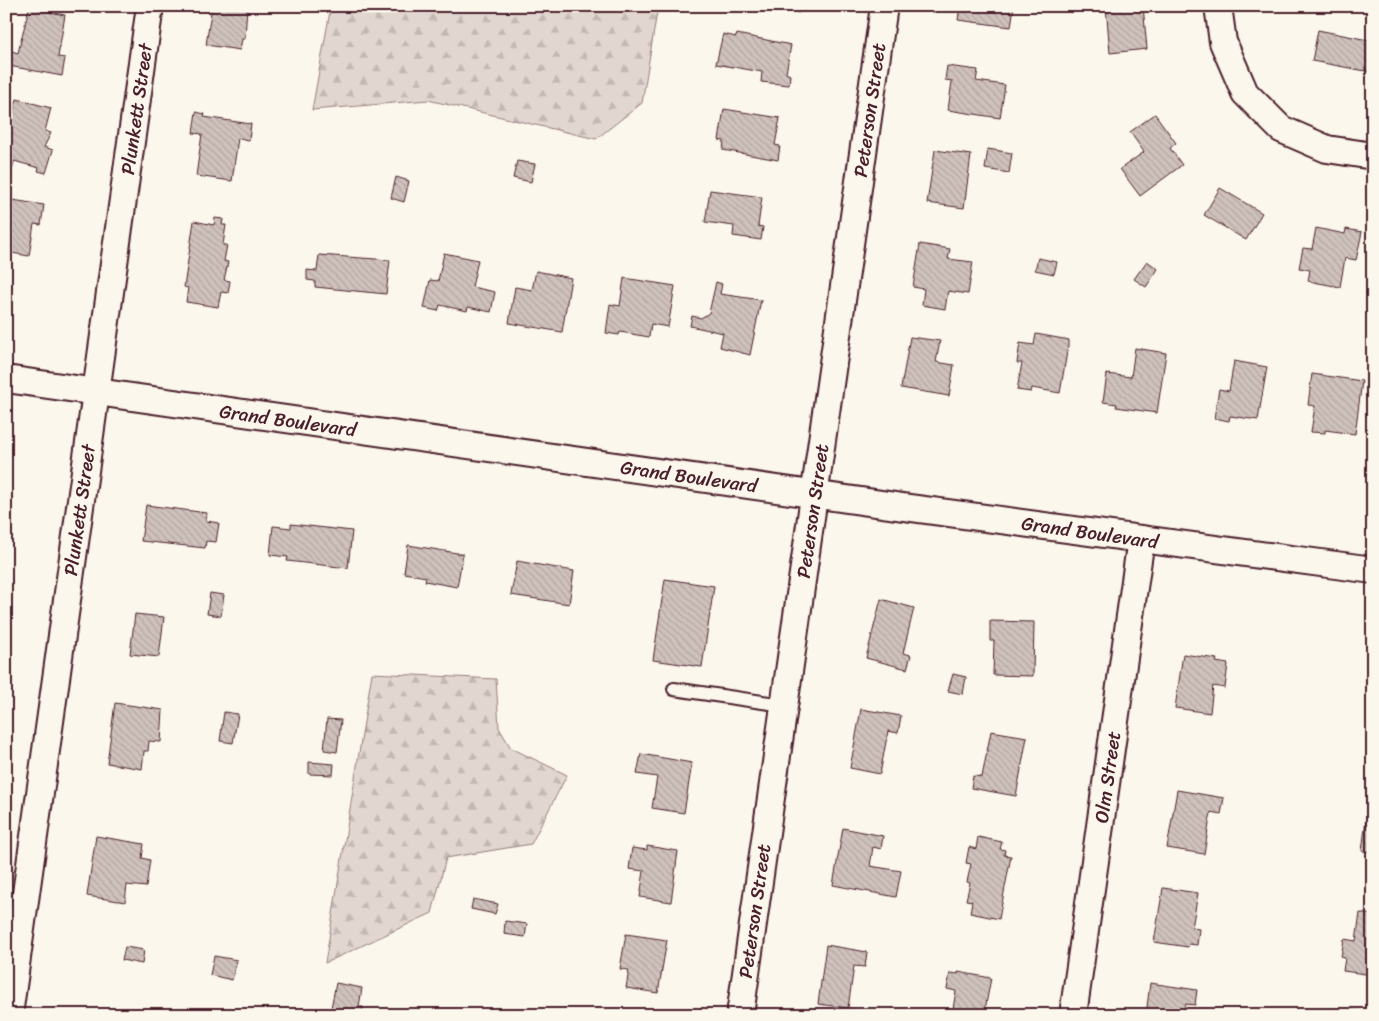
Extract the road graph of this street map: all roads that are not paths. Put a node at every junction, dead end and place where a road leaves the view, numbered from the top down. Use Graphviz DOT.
graph roads {
  1 [pos="150,6"];
  2 [pos="884,6"];
  3 [pos="1218,6"];
  4 [pos="1373,156"];
  5 [pos="6,380"];
  6 [pos="96,392"];
  7 [pos="815,494"];
  8 [pos="1141,539"];
  9 [pos="1373,570"];
  10 [pos="674,689"];
  11 [pos="783,705"];
  12 [pos="10,1015"];
  13 [pos="740,1015"];
  14 [pos="1073,1015"];
  1 -- 6 [label="street, Plunkett Street"];
  2 -- 7 [label="street, Peterson Street"];
  3 -- 4 [label="street"];
  5 -- 6 [label="street, Grand Boulevard"];
  6 -- 7 [label="street, Grand Boulevard"];
  6 -- 12 [label="street, Plunkett Street"];
  7 -- 8 [label="street, Grand Boulevard"];
  7 -- 11 [label="street, Peterson Street"];
  8 -- 9 [label="street, Grand Boulevard"];
  8 -- 14 [label="street, Olm Street"];
  10 -- 11 [label="lane"];
  11 -- 13 [label="street, Peterson Street"];
}
